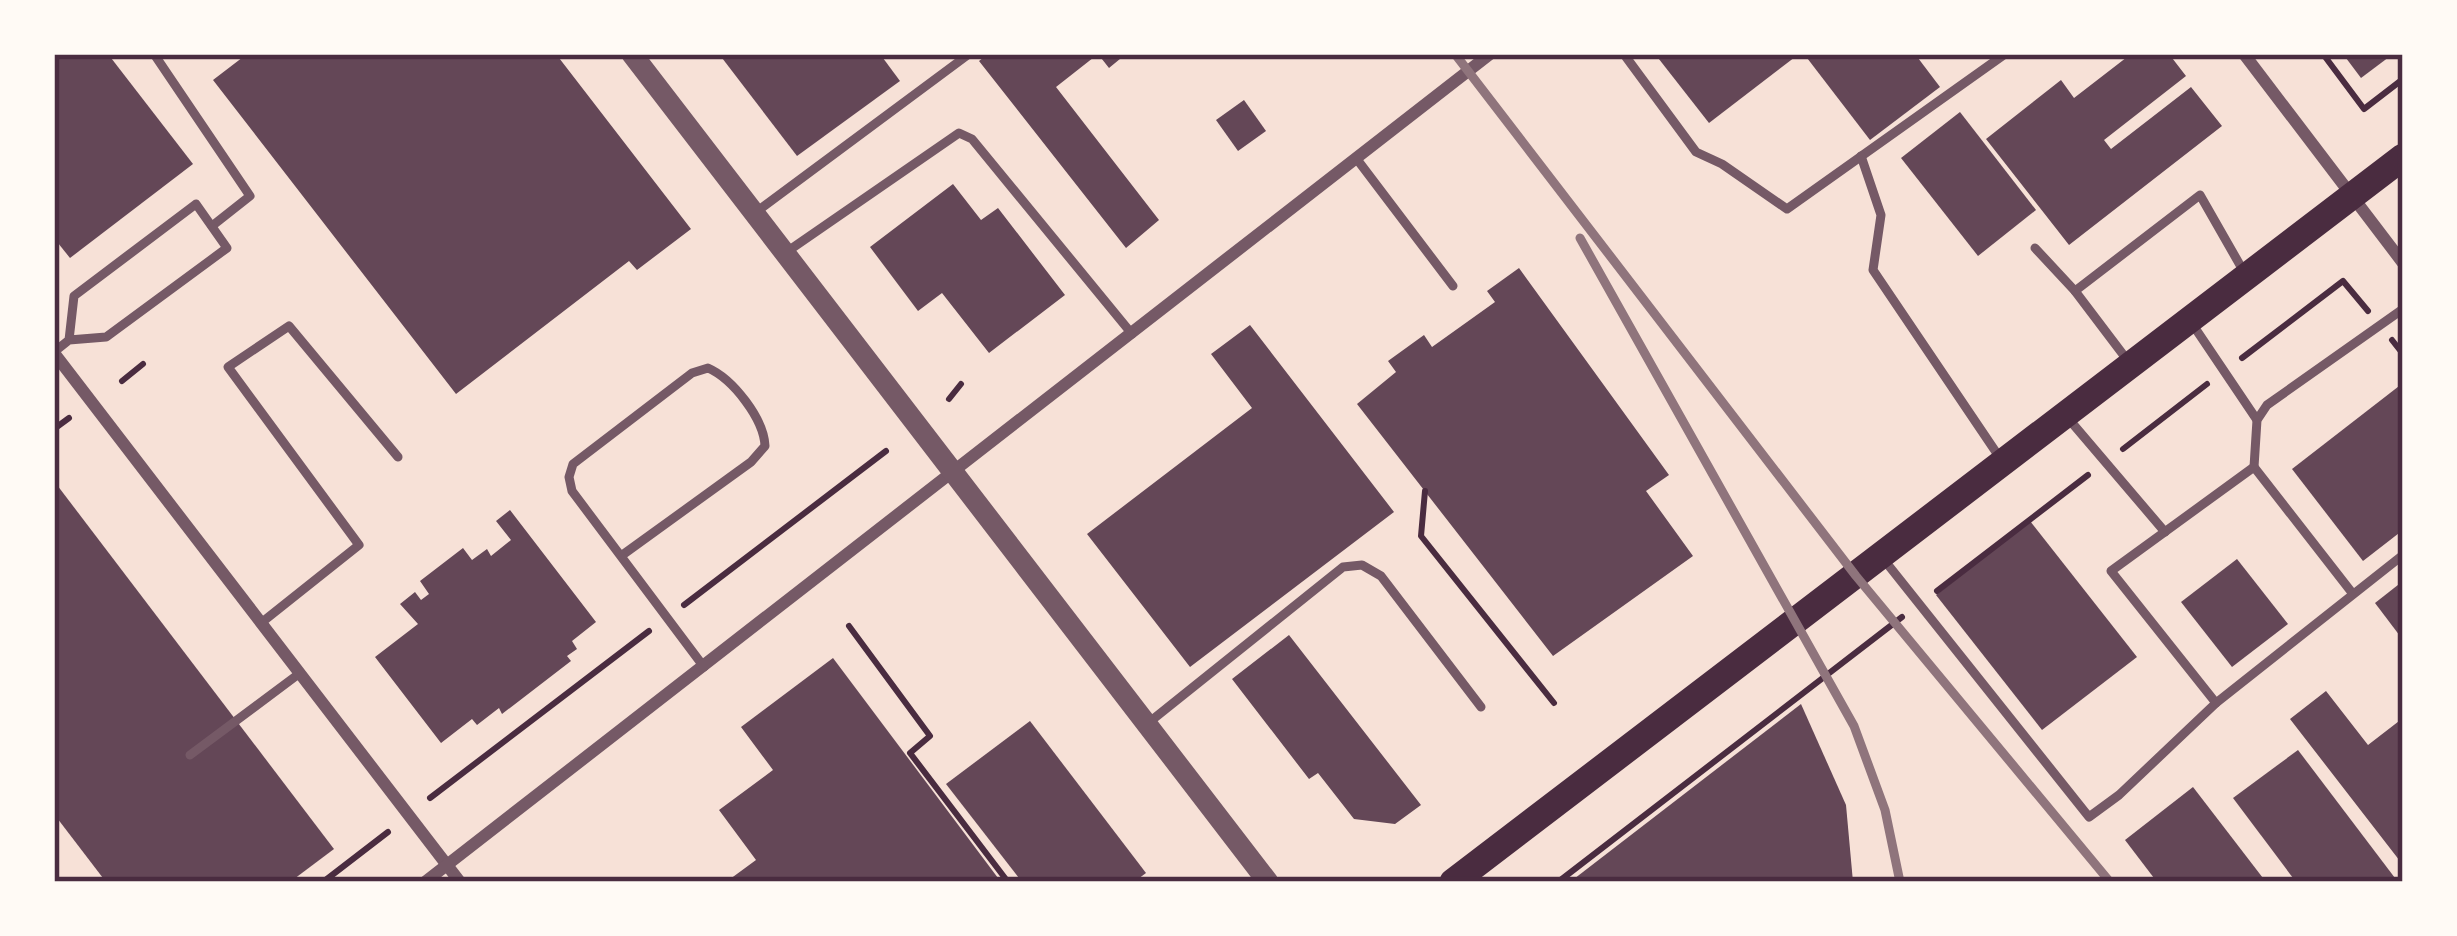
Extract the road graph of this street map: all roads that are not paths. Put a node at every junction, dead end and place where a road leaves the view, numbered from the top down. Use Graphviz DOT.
graph roads {
  1 [pos="154,54"];
  2 [pos="632,54"];
  3 [pos="969,54"];
  4 [pos="1490,54"];
  5 [pos="2005,54"];
  6 [pos="2244,54"];
  7 [pos="1625,57"];
  8 [pos="1861,156"];
  9 [pos="2403,157"];
  10 [pos="1357,158"];
  11 [pos="2351,196"];
  12 [pos="755,213"];
  13 [pos="212,226"];
  14 [pos="2035,248"];
  15 [pos="786,253"];
  16 [pos="2403,263"];
  17 [pos="2246,276"];
  18 [pos="1454,286"];
  19 [pos="2075,291"];
  20 [pos="2403,309"];
  21 [pos="2190,320"];
  22 [pos="1132,334"];
  23 [pos="69,340"];
  24 [pos="54,353"];
  25 [pos="2131,365"];
  26 [pos="2066,415"];
  27 [pos="2257,420"];
  28 [pos="398,457"];
  29 [pos="2003,462"];
  30 [pos="2254,467"];
  31 [pos="955,472"];
  32 [pos="2165,532"];
  33 [pos="2403,555"];
  34 [pos="621,556"];
  35 [pos="1881,557"];
  36 [pos="2354,594"];
  37 [pos="261,623"];
  38 [pos="704,667"];
  39 [pos="299,673"];
  40 [pos="2216,704"];
  41 [pos="1481,707"];
  42 [pos="1147,724"];
  43 [pos="190,755"];
  44 [pos="447,865"];
  45 [pos="425,882"];
  46 [pos="460,882"];
  47 [pos="1268,882"];
  48 [pos="1454,882"];
  1 -- 13 [label="lane"];
  2 -- 12 [label="street"];
  3 -- 12 [label="lane"];
  4 -- 10 [label="street"];
  5 -- 8 [label="lane"];
  6 -- 11 [label="street"];
  7 -- 8 [label="lane"];
  8 -- 29 [label="lane"];
  9 -- 11 [label="main road"];
  10 -- 18 [label="lane"];
  10 -- 22 [label="street"];
  11 -- 16 [label="street"];
  11 -- 17 [label="main road"];
  12 -- 15 [label="street"];
  13 -- 23 [label="lane"];
  13 -- 23 [label="lane"];
  14 -- 19 [label="lane"];
  15 -- 22 [label="lane"];
  15 -- 31 [label="street"];
  17 -- 19 [label="lane"];
  17 -- 21 [label="main road"];
  19 -- 25 [label="lane"];
  20 -- 27 [label="lane"];
  21 -- 25 [label="main road"];
  21 -- 27 [label="lane"];
  22 -- 31 [label="street"];
  23 -- 24 [label="lane"];
  24 -- 37 [label="street"];
  25 -- 26 [label="main road"];
  26 -- 29 [label="main road"];
  26 -- 32 [label="lane"];
  27 -- 30 [label="lane"];
  28 -- 37 [label="lane"];
  29 -- 35 [label="main road"];
  30 -- 32 [label="lane"];
  30 -- 36 [label="lane"];
  31 -- 38 [label="street"];
  31 -- 42 [label="street"];
  32 -- 40 [label="lane"];
  33 -- 36 [label="lane"];
  34 -- 34 [label="lane"];
  34 -- 38 [label="lane"];
  35 -- 40 [label="lane"];
  35 -- 48 [label="main road"];
  36 -- 40 [label="lane"];
  37 -- 39 [label="street"];
  38 -- 44 [label="street"];
  39 -- 43 [label="lane"];
  39 -- 44 [label="street"];
  41 -- 42 [label="lane"];
  42 -- 47 [label="street"];
  44 -- 45 [label="street"];
  44 -- 46 [label="street"];
}
